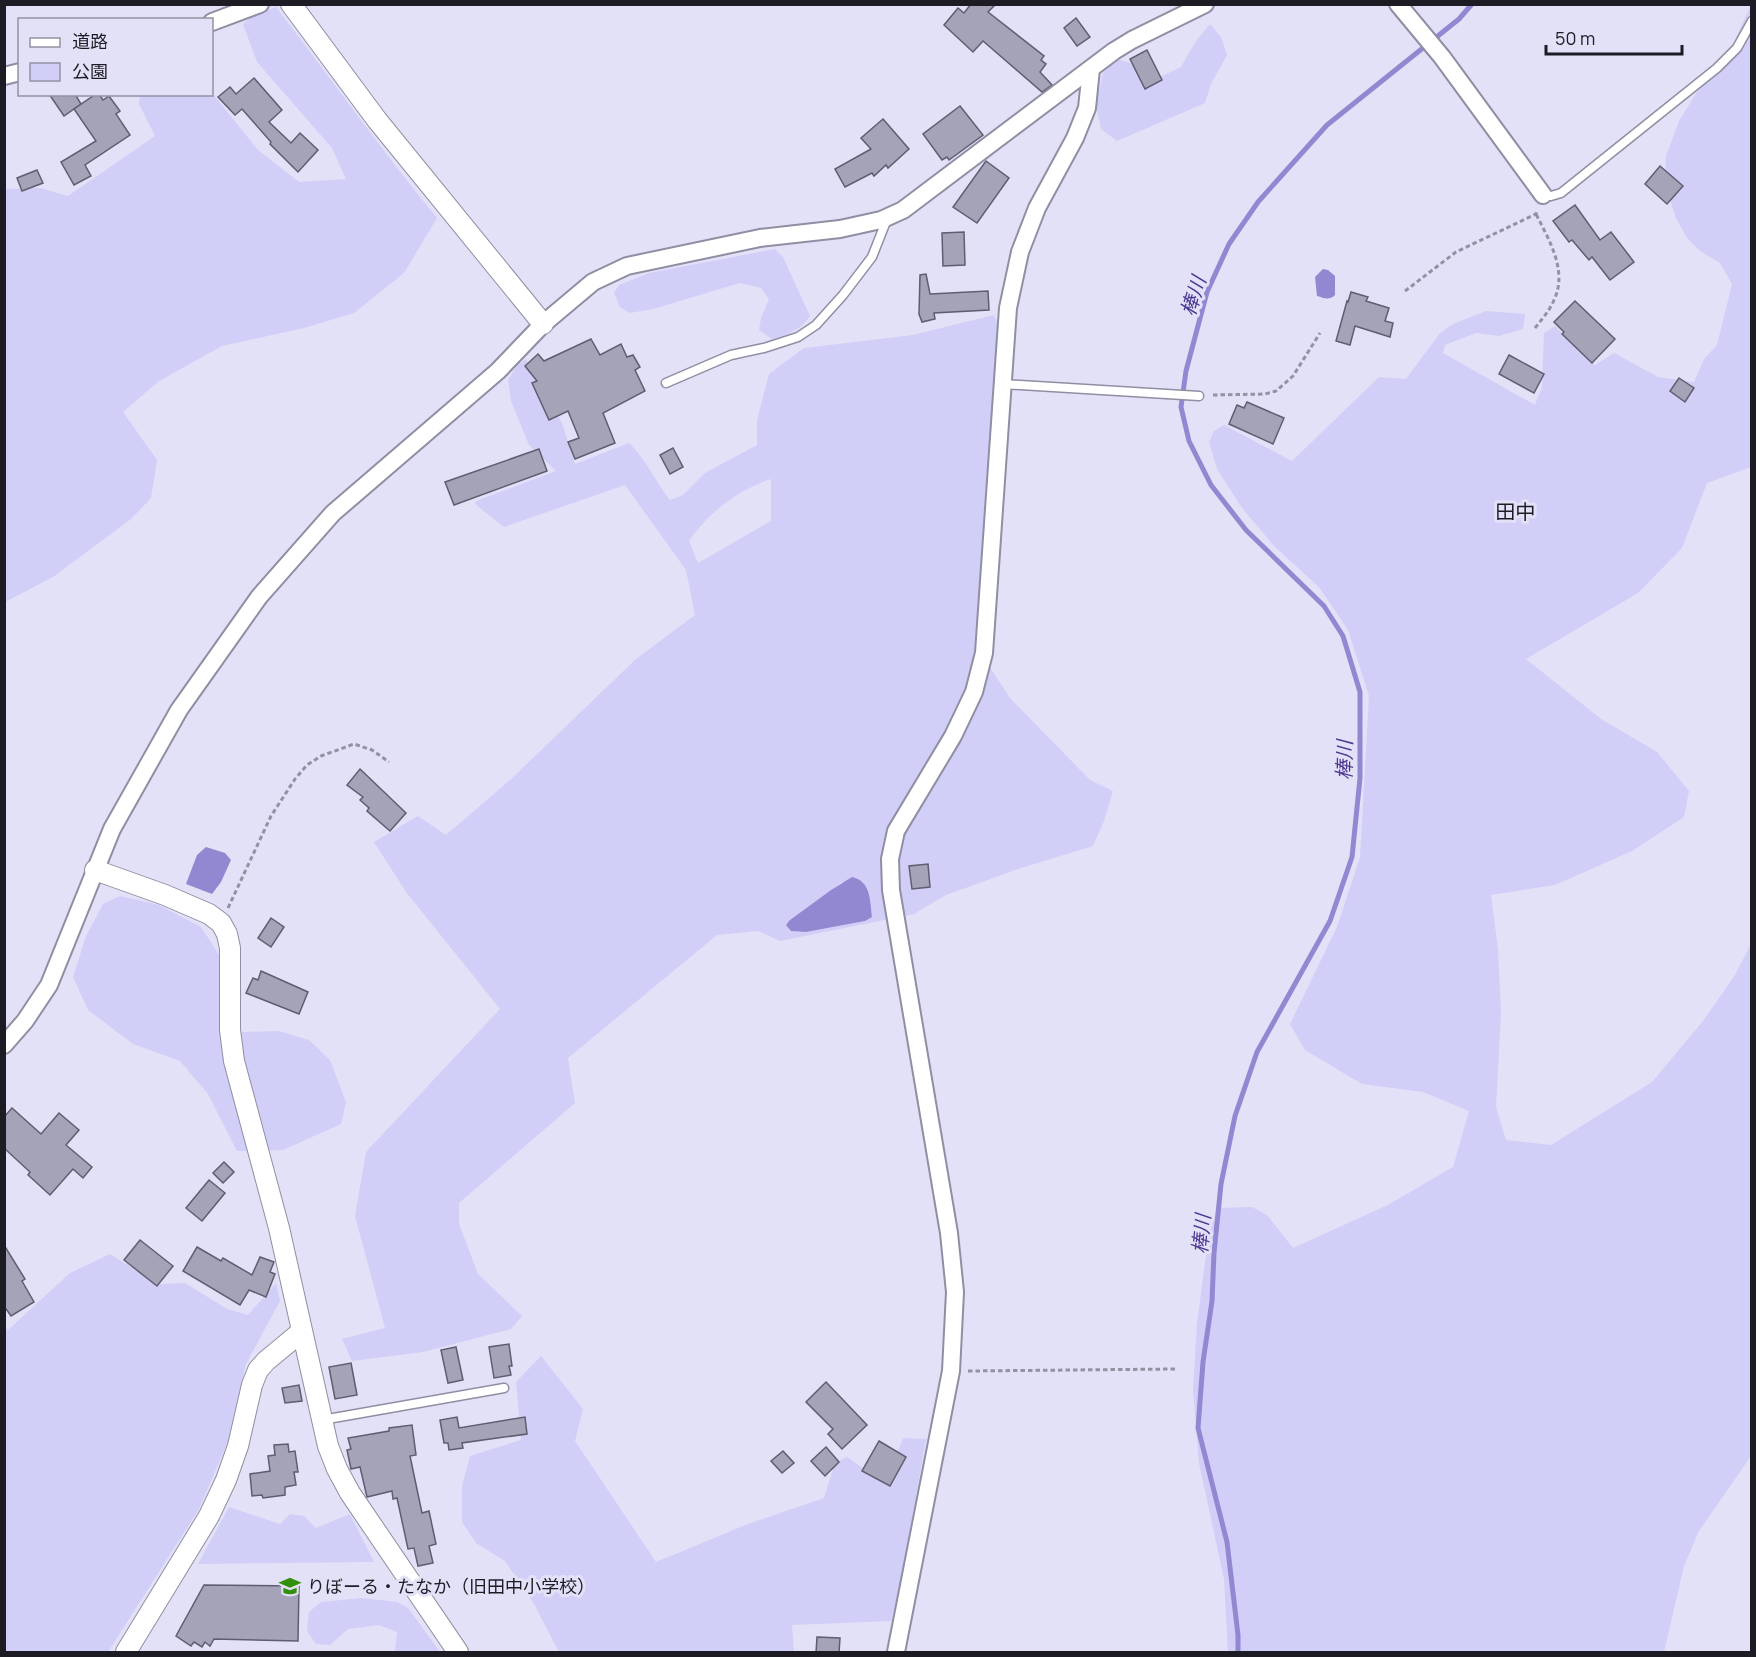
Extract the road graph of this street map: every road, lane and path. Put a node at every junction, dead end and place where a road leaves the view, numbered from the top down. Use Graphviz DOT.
graph roads {
  1 [pos="260,4"];
  2 [pos="291,4"];
  3 [pos="1205,4"];
  4 [pos="1398,4"];
  5 [pos="1752,21"];
  6 [pos="213,22"];
  7 [pos="1091,69"];
  8 [pos="1543,195"];
  9 [pos="1536,214"];
  10 [pos="889,216"];
  11 [pos="1405,291"];
  12 [pos="543,324"];
  13 [pos="1535,328"];
  14 [pos="1320,333"];
  15 [pos="666,383"];
  16 [pos="1002,384"];
  17 [pos="1199,396"];
  18 [pos="389,762"];
  19 [pos="94,870"];
  20 [pos="221,923"];
  21 [pos="4,1046"];
  22 [pos="301,1332"];
  23 [pos="1175,1369"];
  24 [pos="951,1371"];
  25 [pos="504,1388"];
  26 [pos="322,1420"];
  27 [pos="126,1653"];
  28 [pos="458,1653"];
  29 [pos="896,1653"];
  1 -- 6 [label="street"];
  2 -- 12 [label="street"];
  3 -- 7 [label="street"];
  4 -- 8 [label="street"];
  5 -- 8 [label="lane"];
  7 -- 10 [label="street"];
  7 -- 16 [label="street"];
  8 -- 9 [label="path"];
  9 -- 11 [label="path"];
  9 -- 13 [label="path"];
  10 -- 12 [label="street"];
  10 -- 15 [label="lane"];
  12 -- 19 [label="street"];
  14 -- 17 [label="path"];
  16 -- 17 [label="lane"];
  16 -- 24 [label="street"];
  18 -- 20 [label="path"];
  19 -- 20 [label="street"];
  19 -- 21 [label="street"];
  20 -- 22 [label="street"];
  22 -- 26 [label="street"];
  22 -- 27 [label="street"];
  23 -- 24 [label="path"];
  24 -- 29 [label="street"];
  25 -- 26 [label="lane"];
  26 -- 28 [label="street"];
}
